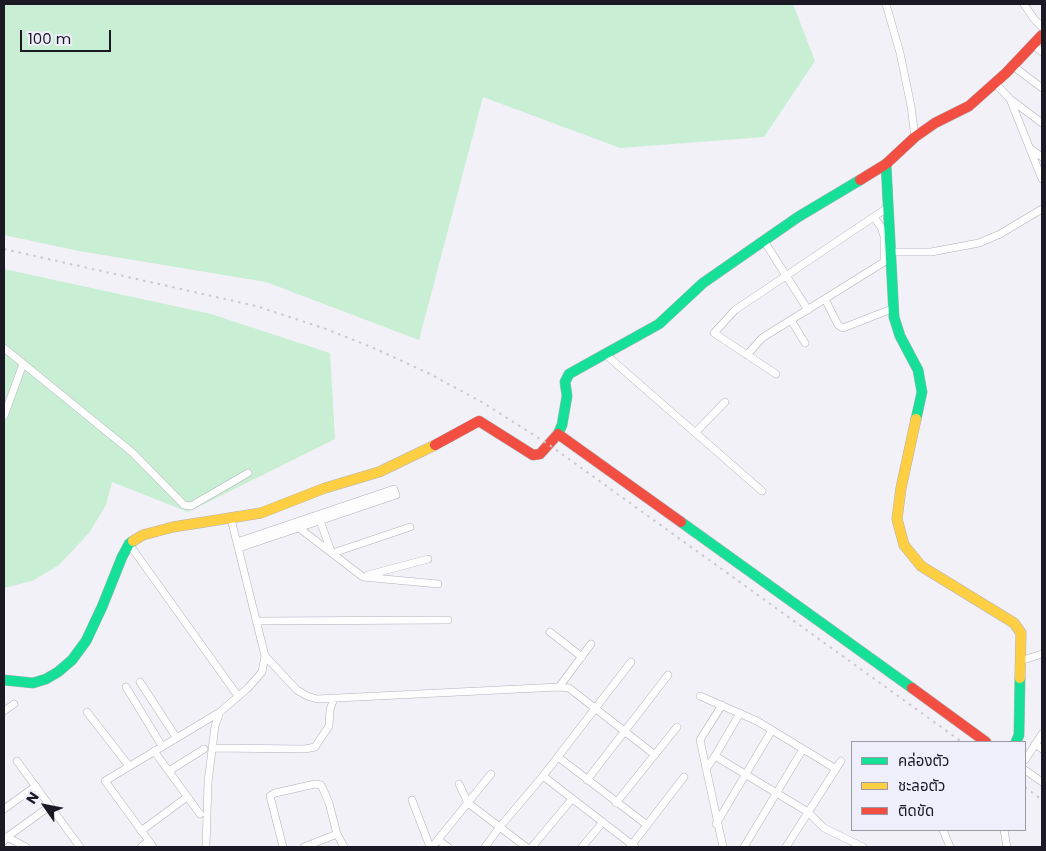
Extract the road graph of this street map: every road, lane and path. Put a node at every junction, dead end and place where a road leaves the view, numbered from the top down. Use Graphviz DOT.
graph roads {
  1 [pos="886,4"];
  2 [pos="1024,4"];
  3 [pos="1042,28"];
  4 [pos="1042,35"];
  5 [pos="1033,45"];
  6 [pos="1042,52"];
  7 [pos="1013,66"];
  8 [pos="995,84"];
  9 [pos="1042,88"];
  10 [pos="1010,99"];
  11 [pos="1042,123"];
  12 [pos="915,137"];
  13 [pos="1030,149"];
  14 [pos="1042,157"];
  15 [pos="886,164"];
  16 [pos="1042,178"];
  17 [pos="1042,209"];
  18 [pos="884,210"];
  19 [pos="874,217"];
  20 [pos="764,241"];
  21 [pos="891,252"];
  22 [pos="786,275"];
  23 [pos="825,299"];
  24 [pos="808,310"];
  25 [pos="889,310"];
  26 [pos="791,320"];
  27 [pos="805,343"];
  28 [pos="4,348"];
  29 [pos="604,354"];
  30 [pos="747,355"];
  31 [pos="23,364"];
  32 [pos="776,374"];
  33 [pos="725,402"];
  34 [pos="4,416"];
  35 [pos="695,433"];
  36 [pos="558,434"];
  37 [pos="248,473"];
  38 [pos="762,490"];
  39 [pos="361,504"];
  40 [pos="319,518"];
  41 [pos="231,519"];
  42 [pos="298,525"];
  43 [pos="410,528"];
  44 [pos="130,544"];
  45 [pos="238,545"];
  46 [pos="332,552"];
  47 [pos="428,559"];
  48 [pos="363,577"];
  49 [pos="438,584"];
  50 [pos="448,620"];
  51 [pos="256,621"];
  52 [pos="550,632"];
  53 [pos="591,644"];
  54 [pos="1042,654"];
  55 [pos="265,656"];
  56 [pos="582,657"];
  57 [pos="1020,661"];
  58 [pos="631,662"];
  59 [pos="668,675"];
  60 [pos="4,680"];
  61 [pos="140,682"];
  62 [pos="126,687"];
  63 [pos="559,687"];
  64 [pos="238,696"];
  65 [pos="700,696"];
  66 [pos="334,698"];
  67 [pos="14,704"];
  68 [pos="722,705"];
  69 [pos="594,708"];
  70 [pos="4,711"];
  71 [pos="87,712"];
  72 [pos="220,712"];
  73 [pos="740,713"];
  74 [pos="677,727"];
  75 [pos="772,730"];
  76 [pos="624,732"];
  77 [pos="1042,734"];
  78 [pos="176,737"];
  79 [pos="985,741"];
  80 [pos="1016,741"];
  81 [pos="1035,744"];
  82 [pos="162,746"];
  83 [pos="208,749"];
  84 [pos="803,749"];
  85 [pos="1042,749"];
  86 [pos="154,751"];
  87 [pos="655,755"];
  88 [pos="715,756"];
  89 [pos="558,757"];
  90 [pos="1026,758"];
  91 [pos="17,761"];
  92 [pos="842,761"];
  93 [pos="129,766"];
  94 [pos="706,769"];
  95 [pos="836,769"];
  96 [pos="169,771"];
  97 [pos="1026,771"];
  98 [pos="491,774"];
  99 [pos="746,774"];
  100 [pos="543,776"];
  101 [pos="684,777"];
  102 [pos="587,780"];
  103 [pos="1042,782"];
  104 [pos="459,784"];
  105 [pos="36,786"];
  106 [pos="778,793"];
  107 [pos="187,797"];
  108 [pos="572,799"];
  109 [pos="412,800"];
  110 [pos="468,803"];
  111 [pos="616,803"];
  112 [pos="50,806"];
  113 [pos="4,809"];
  114 [pos="808,812"];
  115 [pos="200,814"];
  116 [pos="603,822"];
  117 [pos="716,824"];
  118 [pos="647,825"];
  119 [pos="499,828"];
  120 [pos="141,831"];
  121 [pos="943,831"];
  122 [pos="1004,831"];
  123 [pos="337,834"];
  124 [pos="5,839"];
  125 [pos="438,840"];
  126 [pos="151,844"];
  127 [pos="633,846"];
  128 [pos="26,847"];
  129 [pos="80,847"];
  130 [pos="141,847"];
  131 [pos="206,847"];
  132 [pos="283,847"];
  133 [pos="304,847"];
  134 [pos="344,847"];
  135 [pos="431,847"];
  136 [pos="448,847"];
  137 [pos="485,847"];
  138 [pos="526,847"];
  139 [pos="532,847"];
  140 [pos="582,847"];
  141 [pos="723,847"];
  142 [pos="744,847"];
  143 [pos="786,847"];
  144 [pos="863,847"];
  145 [pos="950,847"];
  146 [pos="1007,847"];
  1 -- 12 [label="street"];
  2 -- 3 [label="street"];
  4 -- 5 [label="street"];
  5 -- 6 [label="street"];
  5 -- 7 [label="street"];
  7 -- 8 [label="street"];
  7 -- 9 [label="street"];
  8 -- 10 [label="street"];
  8 -- 12 [label="street"];
  10 -- 11 [label="street"];
  10 -- 13 [label="street"];
  12 -- 15 [label="street"];
  13 -- 14 [label="street"];
  13 -- 16 [label="street"];
  15 -- 20 [label="street"];
  15 -- 21 [label="street"];
  17 -- 21 [label="street"];
  18 -- 19 [label="street"];
  19 -- 22 [label="street"];
  19 -- 23 [label="street"];
  20 -- 22 [label="street"];
  20 -- 29 [label="street"];
  21 -- 57 [label="street"];
  22 -- 24 [label="street"];
  22 -- 30 [label="street"];
  23 -- 24 [label="street"];
  23 -- 25 [label="street"];
  24 -- 26 [label="street"];
  26 -- 27 [label="street"];
  26 -- 30 [label="street"];
  28 -- 31 [label="street"];
  29 -- 35 [label="street"];
  29 -- 36 [label="street"];
  30 -- 32 [label="street"];
  31 -- 34 [label="street"];
  31 -- 37 [label="street"];
  33 -- 35 [label="street"];
  35 -- 38 [label="street"];
  36 -- 41 [label="street"];
  36 -- 79 [label="street"];
  39 -- 40 [label="street"];
  40 -- 42 [label="street"];
  40 -- 46 [label="street"];
  41 -- 44 [label="street"];
  41 -- 45 [label="street"];
  42 -- 45 [label="street"];
  42 -- 46 [label="street"];
  43 -- 46 [label="street"];
  44 -- 60 [label="street"];
  44 -- 64 [label="street"];
  45 -- 51 [label="street"];
  46 -- 48 [label="street"];
  47 -- 48 [label="street"];
  48 -- 49 [label="street"];
  50 -- 51 [label="street"];
  51 -- 55 [label="street"];
  52 -- 56 [label="street"];
  53 -- 56 [label="street"];
  54 -- 57 [label="street"];
  55 -- 64 [label="street"];
  55 -- 66 [label="street"];
  56 -- 63 [label="street"];
  57 -- 80 [label="street"];
  58 -- 69 [label="street"];
  59 -- 76 [label="street"];
  61 -- 78 [label="street"];
  62 -- 82 [label="street"];
  63 -- 66 [label="street"];
  63 -- 69 [label="street"];
  64 -- 72 [label="street"];
  65 -- 68 [label="street"];
  66 -- 83 [label="street"];
  67 -- 70 [label="street"];
  68 -- 73 [label="street"];
  68 -- 94 [label="street"];
  69 -- 76 [label="street"];
  69 -- 89 [label="street"];
  71 -- 93 [label="street"];
  72 -- 78 [label="street"];
  72 -- 83 [label="street"];
  73 -- 75 [label="street"];
  73 -- 88 [label="street"];
  74 -- 87 [label="street"];
  75 -- 84 [label="street"];
  75 -- 99 [label="street"];
  76 -- 87 [label="street"];
  76 -- 102 [label="street"];
  77 -- 81 [label="street"];
  78 -- 82 [label="street"];
  81 -- 85 [label="street"];
  81 -- 90 [label="street"];
  82 -- 86 [label="street"];
  83 -- 96 [label="street"];
  83 -- 131 [label="street"];
  84 -- 95 [label="street"];
  84 -- 106 [label="street"];
  86 -- 93 [label="street"];
  86 -- 96 [label="street"];
  87 -- 111 [label="street"];
  88 -- 94 [label="street"];
  88 -- 99 [label="street"];
  89 -- 100 [label="street"];
  89 -- 102 [label="street"];
  91 -- 105 [label="street"];
  92 -- 95 [label="street"];
  93 -- 120 [label="street"];
  94 -- 117 [label="street"];
  95 -- 114 [label="street"];
  96 -- 107 [label="street"];
  97 -- 103 [label="street"];
  98 -- 110 [label="street"];
  99 -- 106 [label="street"];
  99 -- 117 [label="street"];
  100 -- 108 [label="street"];
  100 -- 119 [label="street"];
  101 -- 118 [label="street"];
  102 -- 111 [label="street"];
  104 -- 110 [label="street"];
  105 -- 112 [label="street"];
  105 -- 113 [label="street"];
  106 -- 114 [label="street"];
  106 -- 142 [label="street"];
  107 -- 115 [label="street"];
  107 -- 120 [label="street"];
  108 -- 116 [label="street"];
  108 -- 139 [label="street"];
  109 -- 135 [label="street"];
  110 -- 119 [label="street"];
  110 -- 125 [label="street"];
  111 -- 118 [label="street"];
  112 -- 124 [label="street"];
  112 -- 129 [label="street"];
  114 -- 143 [label="street"];
  114 -- 144 [label="street"];
  116 -- 127 [label="street"];
  116 -- 140 [label="street"];
  117 -- 141 [label="street"];
  118 -- 127 [label="street"];
  119 -- 137 [label="street"];
  119 -- 138 [label="street"];
  120 -- 126 [label="street"];
  121 -- 145 [label="street"];
  122 -- 146 [label="street"];
  123 -- 132 [label="street"];
  123 -- 133 [label="street"];
  123 -- 134 [label="street"];
  124 -- 128 [label="street"];
  125 -- 135 [label="street"];
  125 -- 136 [label="street"];
  126 -- 130 [label="street"];
}
